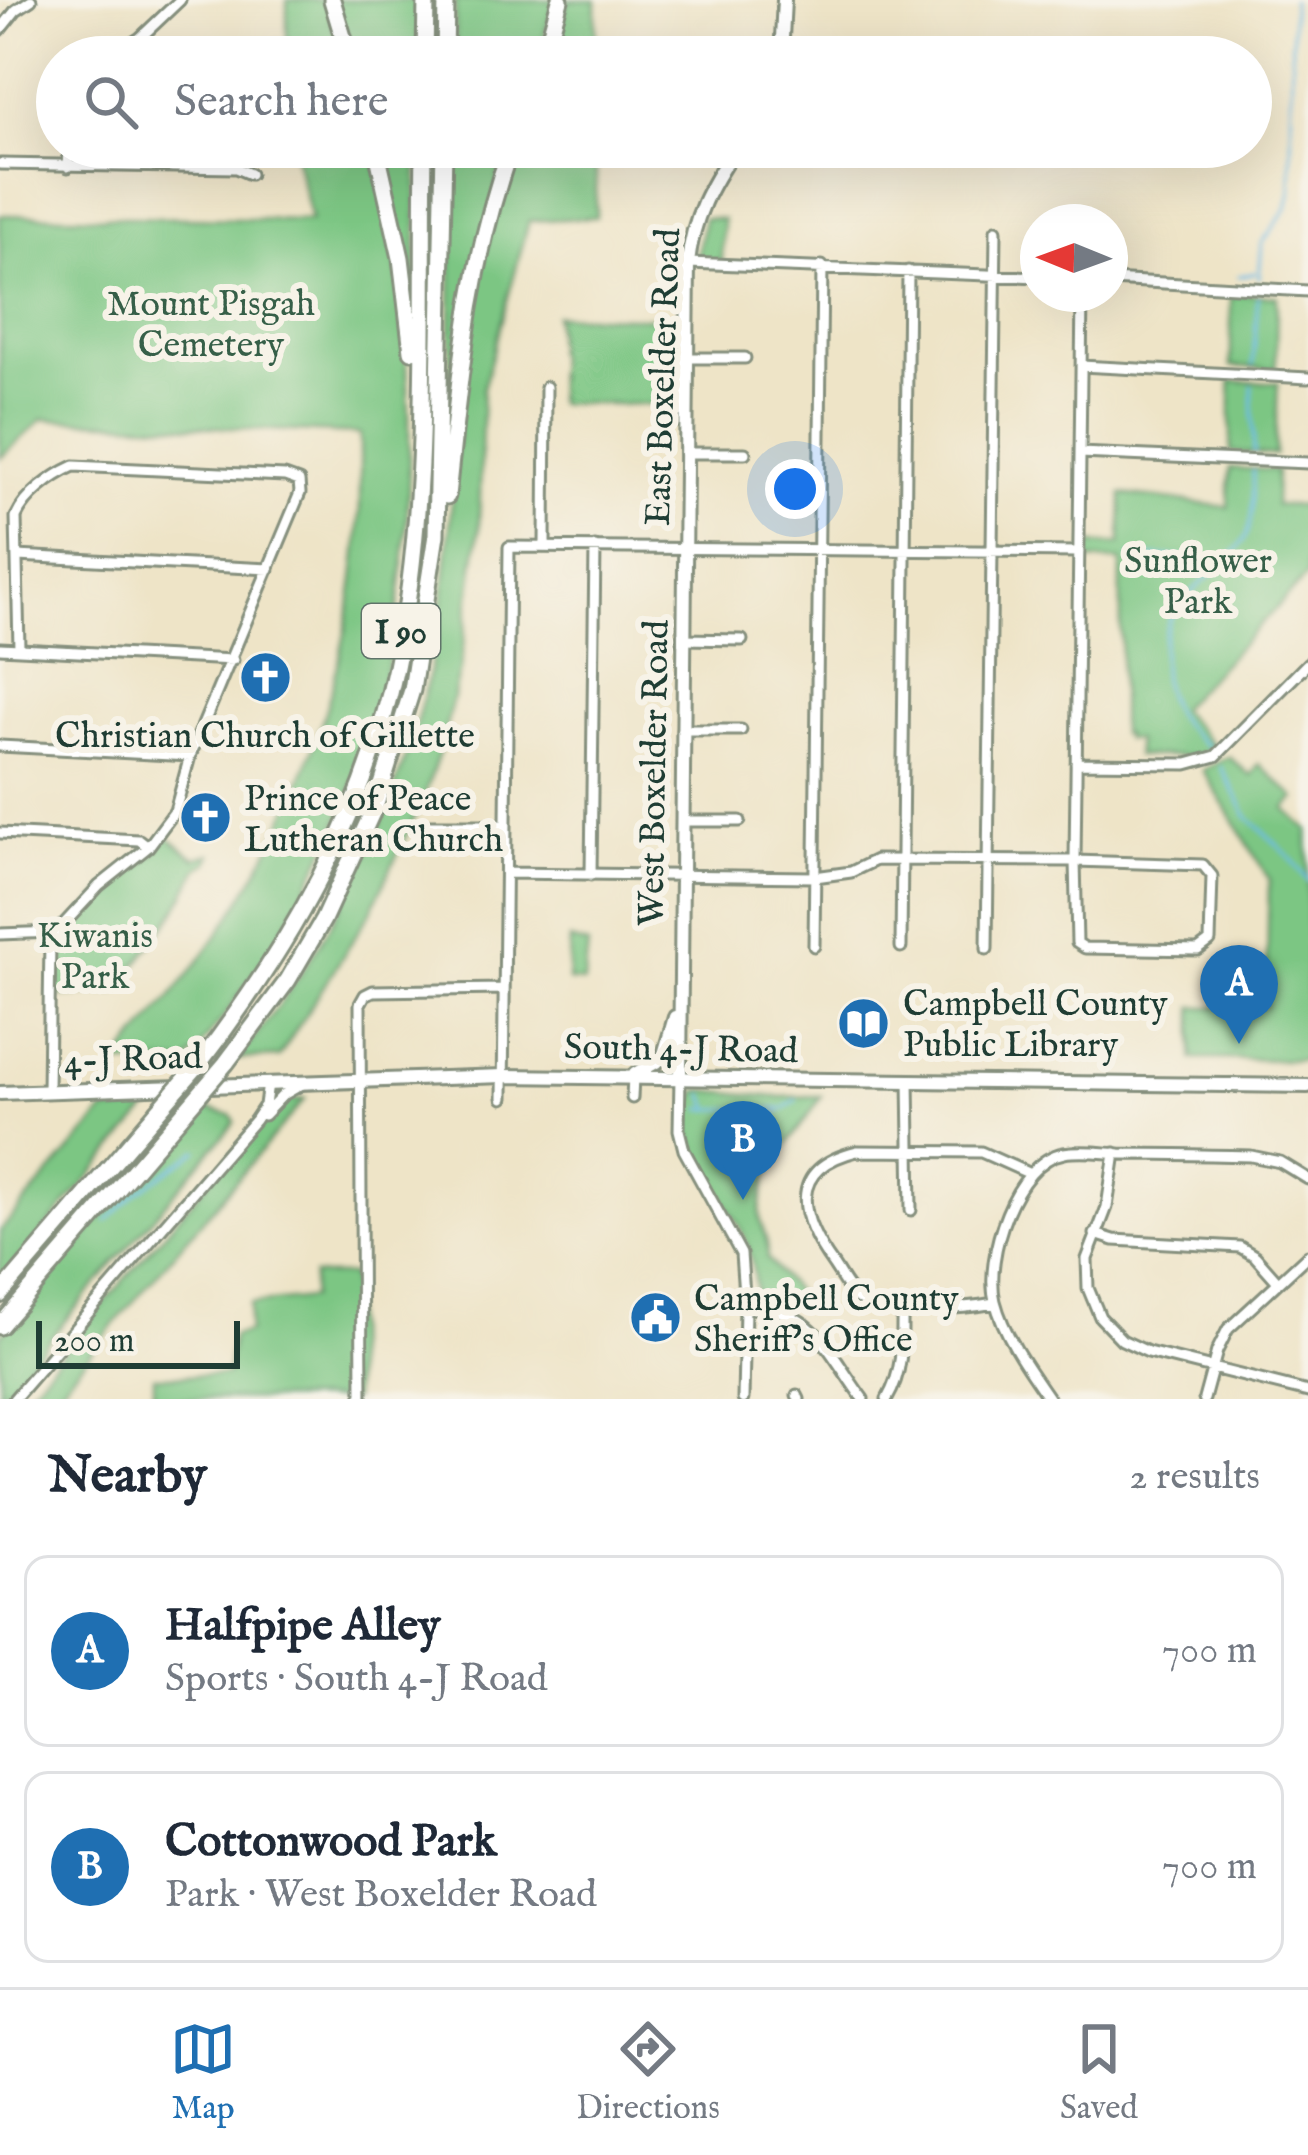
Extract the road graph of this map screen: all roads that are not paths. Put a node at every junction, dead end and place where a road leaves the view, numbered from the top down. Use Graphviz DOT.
graph roads {
  1 [pos="31,0"];
  2 [pos="180,0"];
  3 [pos="332,0"];
  4 [pos="426,0"];
  5 [pos="446,0"];
  6 [pos="560,0"];
  7 [pos="784,0"];
  8 [pos="13,5"];
  9 [pos="0,30"];
  10 [pos="145,36"];
  11 [pos="343,36"];
  12 [pos="425,36"];
  13 [pos="446,36"];
  14 [pos="550,36"];
  15 [pos="782,36"];
  16 [pos="0,164"];
  17 [pos="36,166"];
  18 [pos="236,168"];
  19 [pos="381,168"];
  20 [pos="424,168"];
  21 [pos="444,168"];
  22 [pos="504,168"];
  23 [pos="723,168"];
  24 [pos="250,174"];
  25 [pos="996,230"];
  26 [pos="688,263"];
  27 [pos="822,266"];
  28 [pos="908,271"];
  29 [pos="996,275"];
  30 [pos="1020,276"];
  31 [pos="1128,281"];
  32 [pos="1308,290"];
  33 [pos="1082,312"];
  34 [pos="687,358"];
  35 [pos="745,358"];
  36 [pos="1081,366"];
  37 [pos="1308,378"];
  38 [pos="546,387"];
  39 [pos="686,453"];
  40 [pos="745,453"];
  41 [pos="1080,453"];
  42 [pos="1308,463"];
  43 [pos="545,547"];
  44 [pos="595,547"];
  45 [pos="684,548"];
  46 [pos="819,550"];
  47 [pos="992,551"];
  48 [pos="903,552"];
  49 [pos="1079,552"];
  50 [pos="16,556"];
  51 [pos="269,568"];
  52 [pos="409,579"];
  53 [pos="683,640"];
  54 [pos="742,640"];
  55 [pos="0,648"];
  56 [pos="19,648"];
  57 [pos="233,660"];
  58 [pos="1308,663"];
  59 [pos="401,728"];
  60 [pos="682,730"];
  61 [pos="741,730"];
  62 [pos="0,746"];
  63 [pos="190,756"];
  64 [pos="1076,763"];
  65 [pos="682,821"];
  66 [pos="740,821"];
  67 [pos="425,825"];
  68 [pos="506,825"];
  69 [pos="0,833"];
  70 [pos="148,847"];
  71 [pos="902,860"];
  72 [pos="988,861"];
  73 [pos="1075,861"];
  74 [pos="506,873"];
  75 [pos="592,874"];
  76 [pos="681,875"];
  77 [pos="815,877"];
  78 [pos="55,932"];
  79 [pos="0,934"];
  80 [pos="814,946"];
  81 [pos="901,947"];
  82 [pos="987,950"];
  83 [pos="504,989"];
  84 [pos="680,998"];
  85 [pos="504,1076"];
  86 [pos="633,1076"];
  87 [pos="680,1077"];
  88 [pos="360,1078"];
  89 [pos="908,1080"];
  90 [pos="268,1081"];
  91 [pos="308,1081"];
  92 [pos="1308,1086"];
  93 [pos="47,1090"];
  94 [pos="0,1093"];
  95 [pos="503,1098"];
  96 [pos="632,1098"];
  97 [pos="255,1120"];
  98 [pos="909,1151"];
  99 [pos="1115,1154"];
  100 [pos="1028,1173"];
  101 [pos="1306,1174"];
  102 [pos="910,1210"];
  103 [pos="1094,1234"];
  104 [pos="1308,1255"];
  105 [pos="1278,1282"];
  106 [pos="0,1295"];
  107 [pos="995,1303"];
  108 [pos="745,1307"];
  109 [pos="902,1307"];
  110 [pos="0,1326"];
  111 [pos="1212,1367"];
  112 [pos="1039,1384"];
  113 [pos="1307,1389"];
  114 [pos="14,1399"];
  115 [pos="362,1399"];
  116 [pos="743,1399"];
  117 [pos="863,1399"];
  118 [pos="887,1399"];
  119 [pos="1029,1399"];
  120 [pos="1049,1399"];
  121 [pos="1204,1399"];
  1 -- 8 [label="street"];
  2 -- 10 [label="street"];
  3 -- 11 [label="highway"];
  4 -- 12 [label="highway"];
  5 -- 13 [label="highway"];
  6 -- 14 [label="highway"];
  7 -- 15 [label="main road"];
  8 -- 9 [label="street"];
  16 -- 17 [label="street"];
  18 -- 24 [label="street"];
  19 -- 52 [label="highway, I 90"];
  20 -- 52 [label="highway, I 90"];
  21 -- 59 [label="highway, I 90"];
  22 -- 59 [label="highway, I 90"];
  23 -- 26 [label="main road, East Boxelder Road"];
  25 -- 29 [label="street"];
  26 -- 27 [label="street"];
  26 -- 34 [label="main road, East Boxelder Road"];
  27 -- 28 [label="street"];
  27 -- 46 [label="street"];
  28 -- 29 [label="street"];
  28 -- 48 [label="street"];
  29 -- 30 [label="street"];
  29 -- 47 [label="street"];
  31 -- 32 [label="street"];
  33 -- 36 [label="street"];
  34 -- 35 [label="street"];
  34 -- 39 [label="main road, East Boxelder Road"];
  36 -- 37 [label="street"];
  36 -- 41 [label="street"];
  38 -- 43 [label="street"];
  39 -- 40 [label="street"];
  39 -- 45 [label="main road, East Boxelder Road"];
  41 -- 42 [label="street"];
  41 -- 49 [label="street"];
  43 -- 44 [label="street"];
  43 -- 68 [label="street"];
  44 -- 45 [label="street"];
  44 -- 75 [label="street"];
  45 -- 46 [label="street"];
  45 -- 53 [label="main road, West Boxelder Road"];
  46 -- 48 [label="street"];
  46 -- 77 [label="street"];
  47 -- 48 [label="street"];
  47 -- 49 [label="street"];
  47 -- 72 [label="street"];
  48 -- 71 [label="street"];
  49 -- 64 [label="street"];
  50 -- 51 [label="street"];
  50 -- 51 [label="street"];
  50 -- 56 [label="street"];
  51 -- 57 [label="street"];
  52 -- 106 [label="highway, I 90, bridge"];
  53 -- 54 [label="street"];
  53 -- 60 [label="main road, West Boxelder Road"];
  55 -- 56 [label="street"];
  56 -- 57 [label="street"];
  57 -- 63 [label="street"];
  58 -- 64 [label="street"];
  59 -- 110 [label="highway, I 90, bridge"];
  60 -- 61 [label="street"];
  60 -- 65 [label="main road, West Boxelder Road"];
  62 -- 63 [label="street"];
  63 -- 70 [label="street"];
  64 -- 73 [label="street"];
  65 -- 66 [label="street"];
  65 -- 76 [label="main road, West Boxelder Road"];
  67 -- 68 [label="street"];
  68 -- 74 [label="street"];
  69 -- 70 [label="street"];
  70 -- 78 [label="street"];
  71 -- 72 [label="street"];
  71 -- 77 [label="street"];
  71 -- 81 [label="street"];
  72 -- 73 [label="street"];
  72 -- 82 [label="street"];
  73 -- 73 [label="street"];
  74 -- 75 [label="street"];
  74 -- 83 [label="street"];
  75 -- 76 [label="street"];
  76 -- 77 [label="street"];
  76 -- 84 [label="main road, West Boxelder Road"];
  77 -- 80 [label="street"];
  78 -- 79 [label="street"];
  78 -- 93 [label="street"];
  83 -- 85 [label="street"];
  83 -- 88 [label="street"];
  84 -- 86 [label="main road"];
  84 -- 87 [label="main road"];
  85 -- 86 [label="main road, South 4-J Road"];
  85 -- 88 [label="main road, South 4-J Road"];
  85 -- 95 [label="street"];
  86 -- 87 [label="main road, South 4-J Road"];
  86 -- 96 [label="street"];
  87 -- 89 [label="main road, South 4-J Road"];
  87 -- 108 [label="street"];
  88 -- 91 [label="main road, South 4-J Road"];
  88 -- 115 [label="street"];
  89 -- 92 [label="main road, South 4-J Road"];
  89 -- 98 [label="street"];
  90 -- 91 [label="main road, South 4-J Road"];
  90 -- 93 [label="main road, 4-J Road"];
  90 -- 97 [label="street"];
  91 -- 97 [label="street"];
  93 -- 94 [label="main road, 4-J Road"];
  97 -- 114 [label="street"];
  98 -- 100 [label="street"];
  98 -- 102 [label="street"];
  98 -- 109 [label="street"];
  99 -- 100 [label="street"];
  99 -- 101 [label="street"];
  99 -- 103 [label="street"];
  100 -- 107 [label="street"];
  103 -- 105 [label="street"];
  103 -- 111 [label="street"];
  104 -- 105 [label="street"];
  105 -- 111 [label="street"];
  107 -- 109 [label="street"];
  107 -- 112 [label="street"];
  108 -- 116 [label="street"];
  108 -- 117 [label="street"];
  109 -- 118 [label="street"];
  111 -- 113 [label="street"];
  111 -- 121 [label="street"];
  112 -- 119 [label="street"];
  112 -- 120 [label="street"];
}
